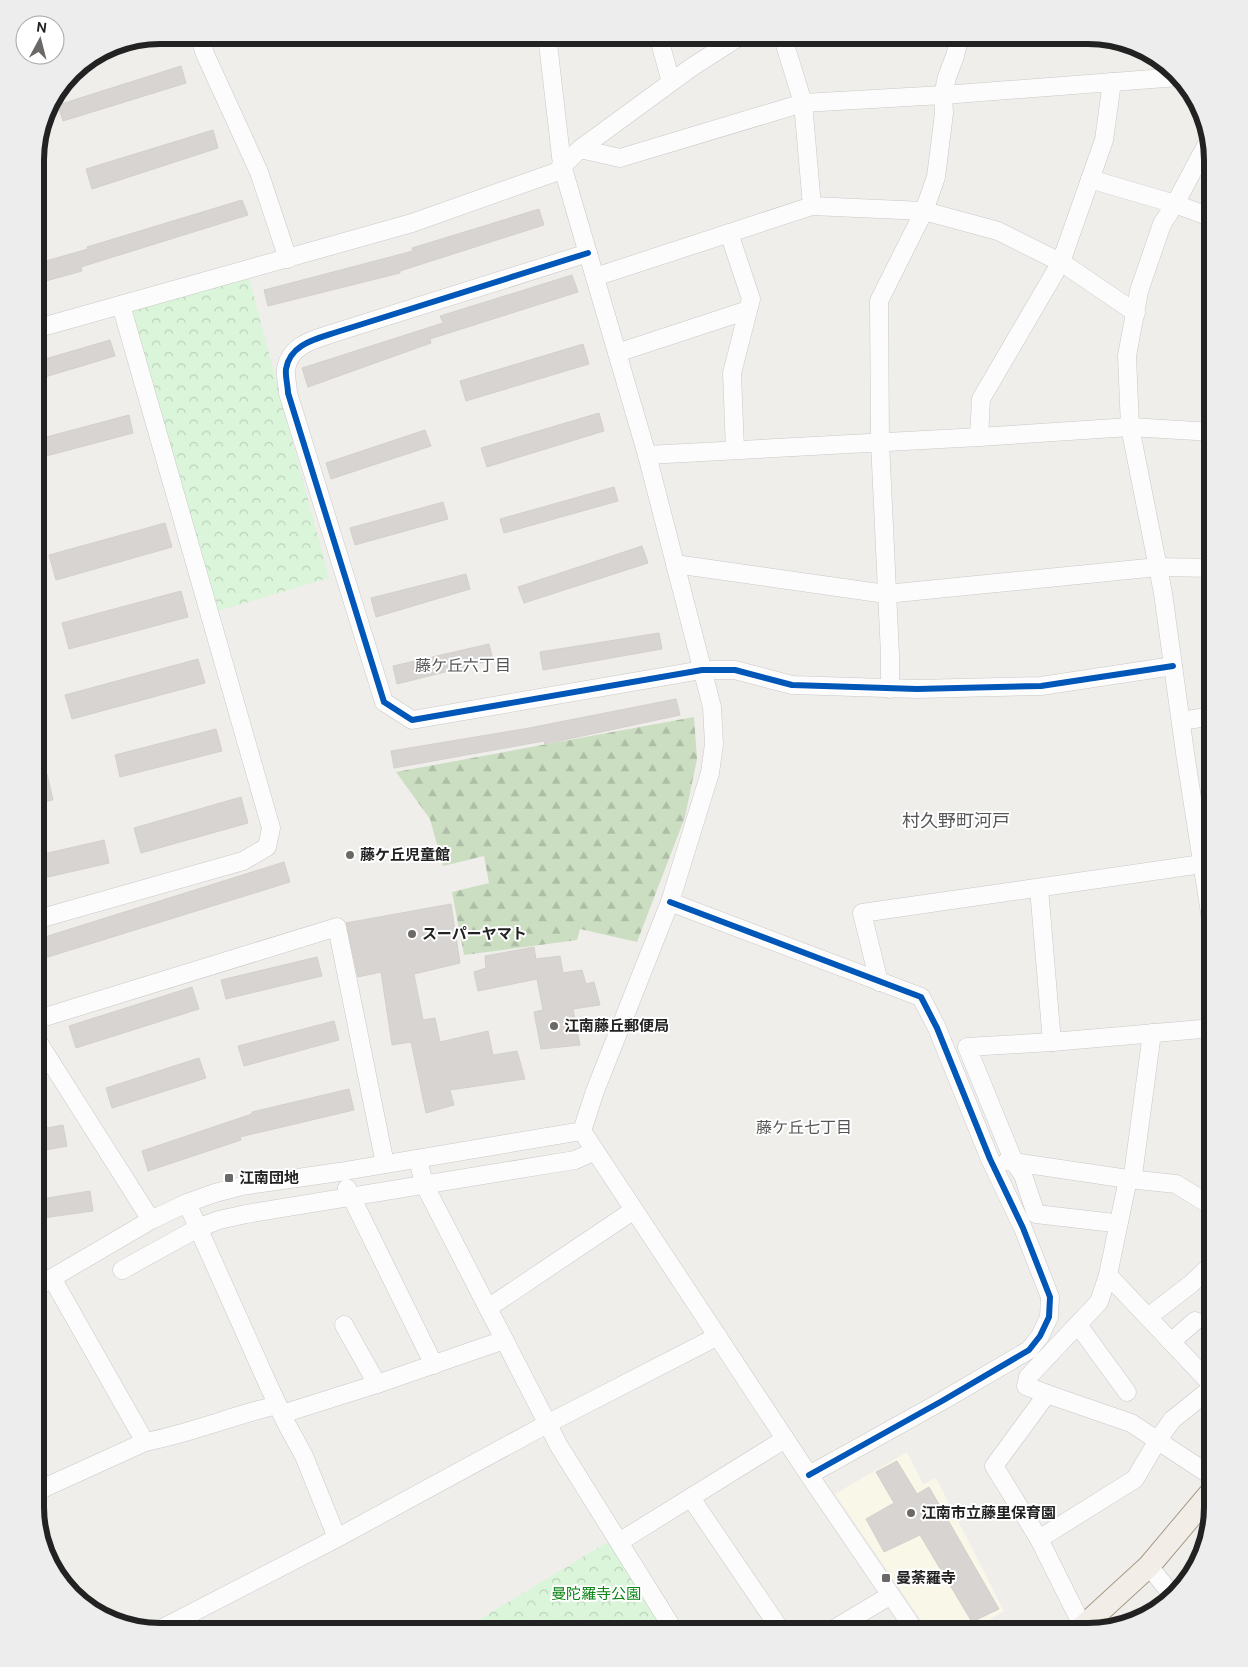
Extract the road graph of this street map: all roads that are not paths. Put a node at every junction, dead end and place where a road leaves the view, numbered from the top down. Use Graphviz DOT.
graph roads {
  1 [pos="202,44"];
  2 [pos="548,44"];
  3 [pos="660,44"];
  4 [pos="728,44"];
  5 [pos="785,44"];
  6 [pos="958,44"];
  7 [pos="1170,78"];
  8 [pos="671,82"];
  9 [pos="1112,82"];
  10 [pos="944,95"];
  11 [pos="803,103"];
  12 [pos="580,149"];
  13 [pos="1203,151"];
  14 [pos="562,165"];
  15 [pos="1090,179"];
  16 [pos="1176,204"];
  17 [pos="812,206"];
  18 [pos="924,211"];
  19 [pos="1204,215"];
  20 [pos="729,233"];
  21 [pos="588,253"];
  22 [pos="288,259"];
  23 [pos="1061,262"];
  24 [pos="595,277"];
  25 [pos="121,305"];
  26 [pos="748,310"];
  27 [pos="1136,313"];
  28 [pos="44,326"];
  29 [pos="617,352"];
  30 [pos="1130,427"];
  31 [pos="1204,431"];
  32 [pos="978,437"];
  33 [pos="880,442"];
  34 [pos="735,450"];
  35 [pos="647,455"];
  36 [pos="675,564"];
  37 [pos="1158,567"];
  38 [pos="1204,568"];
  39 [pos="886,594"];
  40 [pos="1173,666"];
  41 [pos="702,670"];
  42 [pos="890,689"];
  43 [pos="1204,717"];
  44 [pos="1181,721"];
  45 [pos="1204,823"];
  46 [pos="1202,864"];
  47 [pos="1204,876"];
  48 [pos="1039,888"];
  49 [pos="670,902"];
  50 [pos="44,917"];
  51 [pos="879,982"];
  52 [pos="44,1017"];
  53 [pos="1204,1029"];
  54 [pos="1152,1033"];
  55 [pos="1052,1042"];
  56 [pos="44,1051"];
  57 [pos="582,1131"];
  58 [pos="596,1151"];
  59 [pos="990,1159"];
  60 [pos="1014,1162"];
  61 [pos="385,1164"];
  62 [pos="422,1174"];
  63 [pos="1130,1177"];
  64 [pos="346,1186"];
  65 [pos="1204,1201"];
  66 [pos="634,1210"];
  67 [pos="193,1218"];
  68 [pos="152,1220"];
  69 [pos="1114,1223"];
  70 [pos="122,1270"];
  71 [pos="1204,1271"];
  72 [pos="1108,1274"];
  73 [pos="44,1288"];
  74 [pos="59,1289"];
  75 [pos="488,1308"];
  76 [pos="1148,1317"];
  77 [pos="1195,1321"];
  78 [pos="344,1325"];
  79 [pos="1078,1325"];
  80 [pos="718,1336"];
  81 [pos="504,1340"];
  82 [pos="1171,1342"];
  83 [pos="434,1365"];
  84 [pos="1204,1377"];
  85 [pos="377,1384"];
  86 [pos="1127,1392"];
  87 [pos="1047,1394"];
  88 [pos="1204,1394"];
  89 [pos="280,1410"];
  90 [pos="547,1424"];
  91 [pos="785,1439"];
  92 [pos="1158,1440"];
  93 [pos="145,1442"];
  94 [pos="1204,1471"];
  95 [pos="809,1475"];
  96 [pos="44,1489"];
  97 [pos="691,1498"];
  98 [pos="1204,1501"];
  99 [pos="337,1538"];
  100 [pos="1039,1539"];
  101 [pos="618,1542"];
  102 [pos="1149,1566"];
  103 [pos="1168,1591"];
  104 [pos="891,1595"];
  105 [pos="172,1623"];
  106 [pos="669,1623"];
  107 [pos="776,1623"];
  108 [pos="844,1623"];
  109 [pos="910,1623"];
  110 [pos="1077,1623"];
  111 [pos="1088,1623"];
  1 -- 22 [label="street"];
  2 -- 14 [label="street"];
  3 -- 8 [label="street"];
  4 -- 8 [label="street"];
  5 -- 11 [label="street"];
  6 -- 10 [label="street"];
  7 -- 9 [label="street"];
  8 -- 12 [label="street"];
  9 -- 10 [label="street"];
  9 -- 15 [label="street"];
  10 -- 11 [label="street"];
  10 -- 18 [label="street"];
  11 -- 12 [label="street"];
  11 -- 17 [label="street"];
  12 -- 14 [label="street"];
  13 -- 16 [label="street"];
  14 -- 21 [label="street"];
  14 -- 22 [label="street"];
  15 -- 16 [label="street"];
  15 -- 23 [label="street"];
  16 -- 19 [label="street"];
  16 -- 27 [label="street"];
  17 -- 18 [label="street"];
  17 -- 20 [label="street"];
  18 -- 23 [label="street"];
  18 -- 33 [label="street"];
  20 -- 24 [label="street"];
  20 -- 26 [label="street"];
  21 -- 24 [label="street"];
  21 -- 41 [label="street"];
  22 -- 25 [label="street"];
  23 -- 27 [label="street"];
  23 -- 32 [label="street"];
  24 -- 29 [label="street"];
  25 -- 28 [label="street"];
  25 -- 50 [label="street"];
  26 -- 29 [label="street"];
  26 -- 34 [label="street"];
  27 -- 30 [label="street"];
  29 -- 35 [label="street"];
  30 -- 31 [label="street"];
  30 -- 32 [label="street"];
  30 -- 37 [label="street"];
  32 -- 33 [label="street"];
  33 -- 34 [label="street"];
  33 -- 39 [label="street"];
  34 -- 35 [label="street"];
  35 -- 36 [label="street"];
  36 -- 39 [label="street"];
  36 -- 41 [label="street"];
  37 -- 38 [label="street"];
  37 -- 39 [label="street"];
  37 -- 40 [label="street"];
  39 -- 42 [label="street"];
  40 -- 42 [label="street"];
  40 -- 44 [label="street"];
  41 -- 42 [label="street"];
  41 -- 49 [label="street"];
  43 -- 44 [label="street"];
  44 -- 45 [label="street"];
  45 -- 46 [label="street"];
  46 -- 47 [label="street"];
  46 -- 48 [label="street"];
  48 -- 51 [label="street"];
  48 -- 55 [label="street"];
  49 -- 51 [label="street"];
  49 -- 57 [label="street"];
  51 -- 59 [label="street"];
  52 -- 61 [label="street"];
  53 -- 54 [label="street"];
  54 -- 55 [label="street"];
  54 -- 63 [label="street"];
  55 -- 60 [label="street"];
  56 -- 68 [label="street"];
  57 -- 58 [label="street"];
  57 -- 62 [label="street"];
  58 -- 62 [label="street"];
  58 -- 66 [label="street"];
  59 -- 60 [label="street"];
  59 -- 95 [label="street"];
  60 -- 63 [label="street"];
  60 -- 69 [label="street"];
  61 -- 62 [label="street"];
  61 -- 64 [label="street"];
  62 -- 64 [label="street"];
  62 -- 75 [label="street"];
  63 -- 65 [label="street"];
  63 -- 72 [label="street"];
  64 -- 67 [label="street"];
  64 -- 67 [label="street"];
  64 -- 83 [label="street"];
  66 -- 75 [label="street"];
  66 -- 80 [label="street"];
  67 -- 68 [label="street"];
  67 -- 70 [label="street"];
  67 -- 89 [label="street"];
  68 -- 74 [label="street"];
  71 -- 76 [label="street"];
  72 -- 76 [label="street"];
  72 -- 79 [label="street"];
  73 -- 74 [label="street"];
  74 -- 93 [label="street"];
  75 -- 81 [label="street"];
  76 -- 82 [label="street"];
  77 -- 82 [label="street"];
  78 -- 85 [label="street"];
  79 -- 86 [label="street"];
  79 -- 87 [label="street"];
  80 -- 90 [label="street"];
  80 -- 91 [label="street"];
  81 -- 83 [label="street"];
  81 -- 90 [label="street"];
  82 -- 84 [label="street"];
  83 -- 85 [label="street"];
  85 -- 89 [label="street"];
  87 -- 92 [label="street"];
  87 -- 100 [label="street"];
  88 -- 92 [label="street"];
  89 -- 93 [label="street"];
  89 -- 99 [label="street"];
  90 -- 99 [label="street"];
  90 -- 101 [label="street"];
  91 -- 95 [label="street"];
  91 -- 97 [label="street"];
  92 -- 94 [label="street"];
  92 -- 100 [label="street"];
  93 -- 96 [label="street"];
  95 -- 104 [label="street"];
  97 -- 101 [label="street"];
  97 -- 107 [label="street"];
  98 -- 102 [label="main road"];
  99 -- 105 [label="street"];
  100 -- 110 [label="street"];
  101 -- 106 [label="street"];
  102 -- 103 [label="street"];
  102 -- 111 [label="main road"];
  104 -- 108 [label="street"];
  104 -- 109 [label="street"];
}
